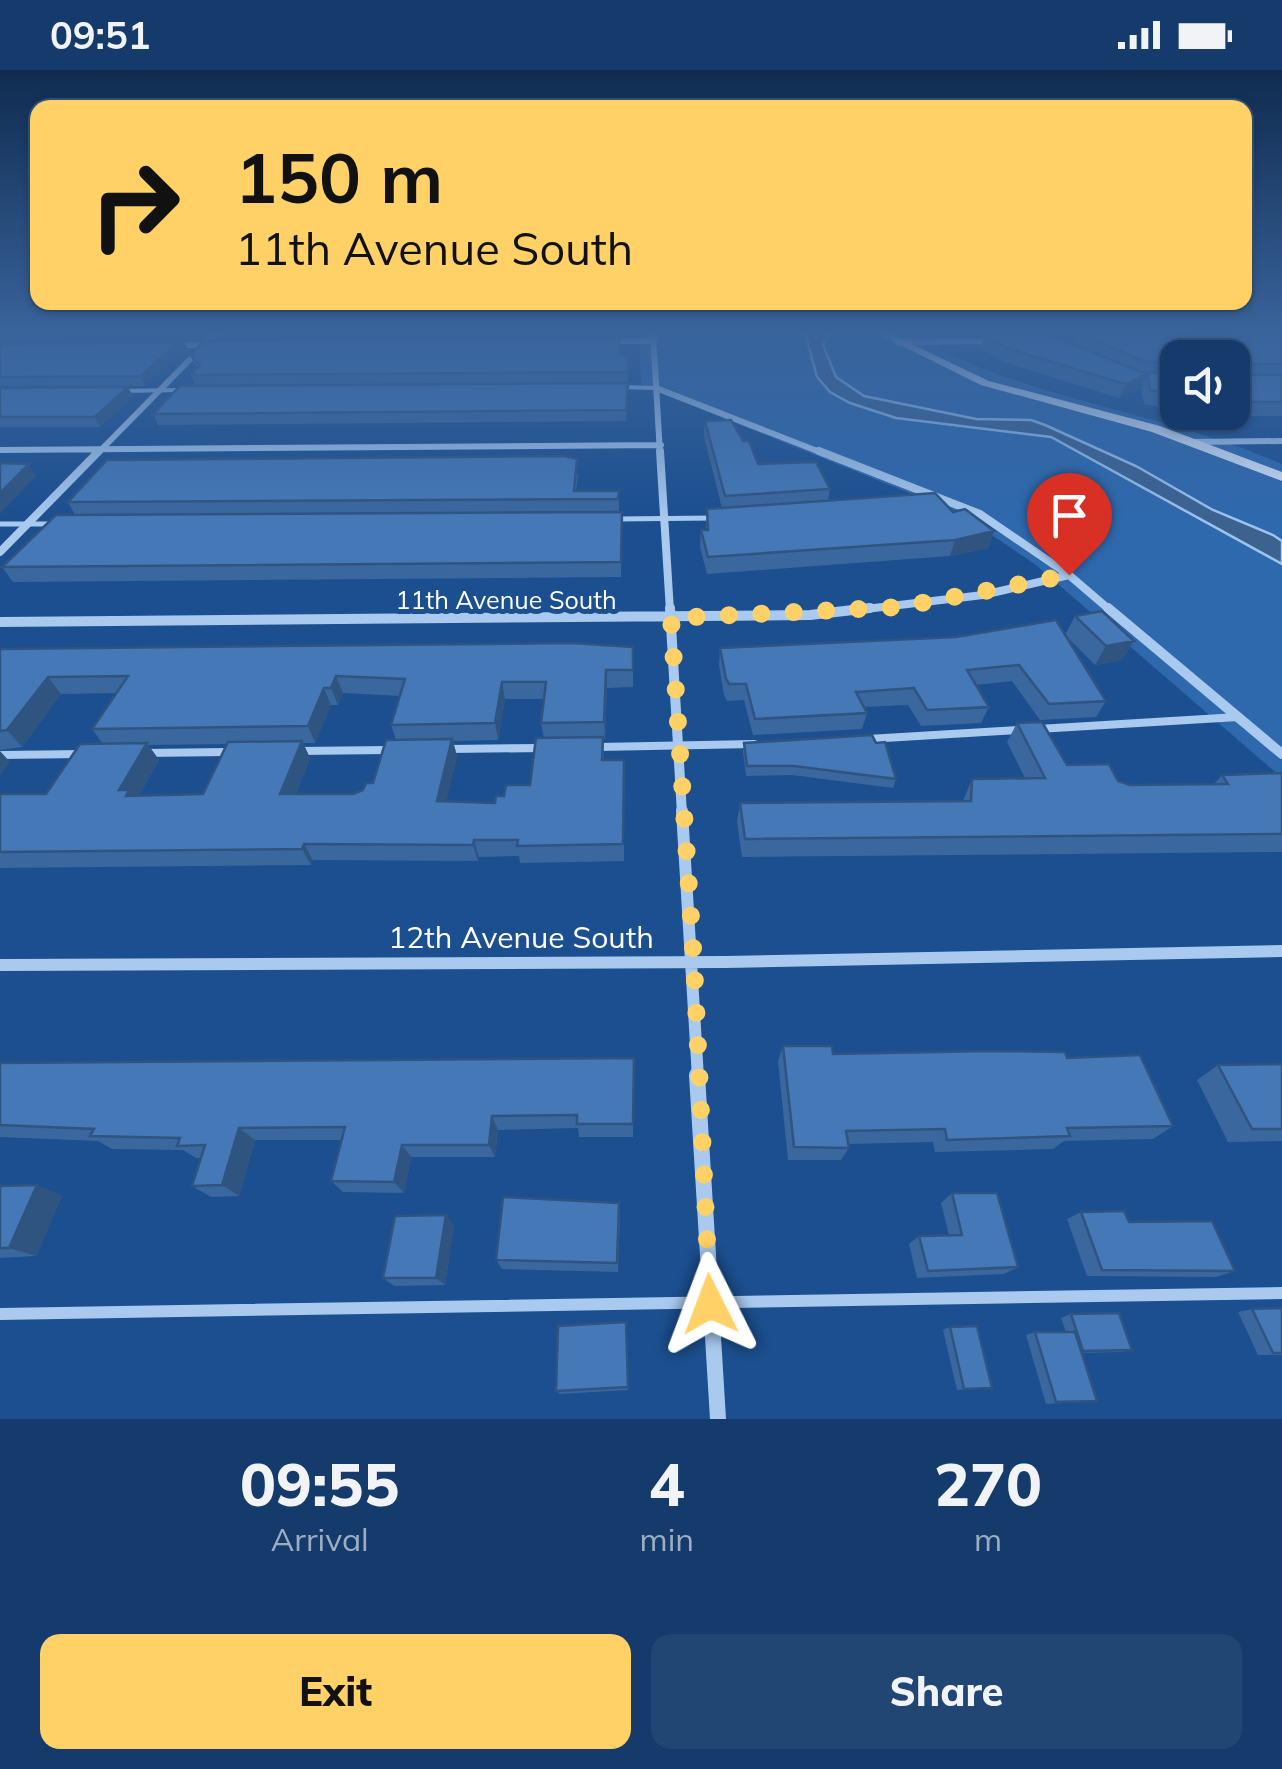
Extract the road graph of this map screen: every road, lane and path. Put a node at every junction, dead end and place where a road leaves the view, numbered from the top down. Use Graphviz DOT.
graph roads {
  1 [pos="155,395"];
  2 [pos="656,395"];
  3 [pos="674,395"];
  4 [pos="1025,395"];
  5 [pos="1282,441"];
  6 [pos="1192,442"];
  7 [pos="660,445"];
  8 [pos="103,449"];
  9 [pos="0,450"];
  10 [pos="1282,477"];
  11 [pos="955,502"];
  12 [pos="916,504"];
  13 [pos="725,517"];
  14 [pos="601,519"];
  15 [pos="664,520"];
  16 [pos="0,524"];
  17 [pos="28,524"];
  18 [pos="70,524"];
  19 [pos="0,552"];
  20 [pos="1069,575"];
  21 [pos="671,618"];
  22 [pos="0,622"];
  23 [pos="1238,717"];
  24 [pos="862,740"];
  25 [pos="768,743"];
  26 [pos="681,746"];
  27 [pos="587,747"];
  28 [pos="548,748"];
  29 [pos="431,749"];
  30 [pos="392,750"];
  31 [pos="294,751"];
  32 [pos="235,752"];
  33 [pos="137,753"];
  34 [pos="98,754"];
  35 [pos="1282,754"];
  36 [pos="0,755"];
  37 [pos="1282,951"];
  38 [pos="694,962"];
  39 [pos="0,965"];
  40 [pos="1282,1292"];
  41 [pos="710,1304"];
  42 [pos="0,1314"];
  43 [pos="718,1419"];
  1 -- 8 [label="street"];
  2 -- 7 [label="street"];
  3 -- 11 [label="street"];
  4 -- 6 [label="street"];
  5 -- 6 [label="street"];
  6 -- 10 [label="street"];
  7 -- 8 [label="street"];
  7 -- 15 [label="street"];
  8 -- 9 [label="street"];
  8 -- 17 [label="street"];
  11 -- 12 [label="lane"];
  11 -- 20 [label="street"];
  13 -- 15 [label="lane"];
  14 -- 15 [label="lane"];
  15 -- 21 [label="street"];
  16 -- 17 [label="lane"];
  17 -- 18 [label="lane"];
  17 -- 19 [label="street"];
  20 -- 21 [label="street, 11th Avenue South"];
  20 -- 23 [label="street"];
  21 -- 22 [label="street, 11th Avenue South"];
  21 -- 26 [label="street"];
  23 -- 24 [label="lane"];
  23 -- 35 [label="street"];
  25 -- 26 [label="lane"];
  26 -- 27 [label="lane"];
  26 -- 38 [label="street"];
  28 -- 29 [label="lane"];
  30 -- 31 [label="lane"];
  32 -- 33 [label="lane"];
  34 -- 36 [label="lane"];
  37 -- 38 [label="street, 12th Avenue South"];
  38 -- 39 [label="street, 12th Avenue South"];
  38 -- 41 [label="street"];
  40 -- 41 [label="lane"];
  41 -- 42 [label="lane"];
  41 -- 43 [label="street"];
}
